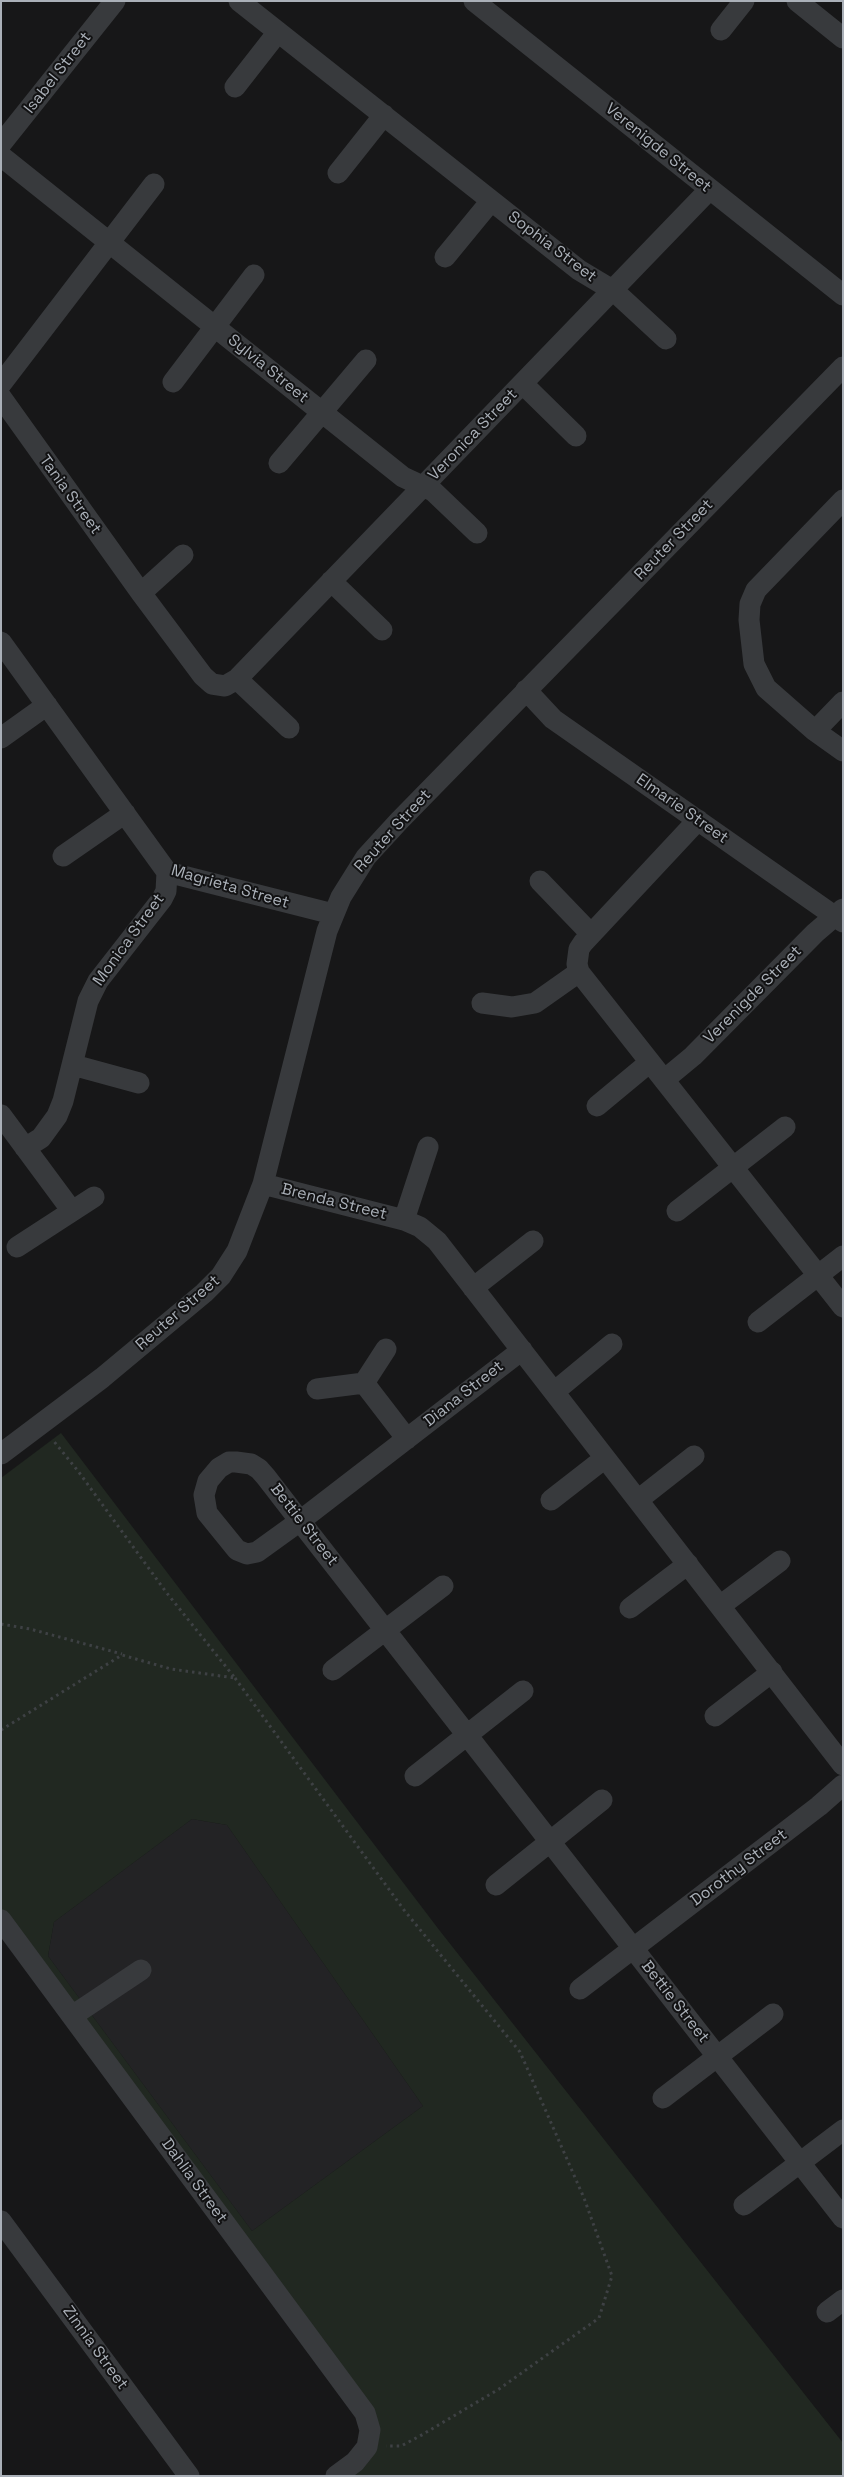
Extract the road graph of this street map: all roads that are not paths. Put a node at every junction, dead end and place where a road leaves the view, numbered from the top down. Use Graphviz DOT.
graph roads {
  1 [pos="115,1"];
  2 [pos="240,1"];
  3 [pos="474,1"];
  4 [pos="744,1"];
  5 [pos="797,1"];
  6 [pos="721,30"];
  7 [pos="278,32"];
  8 [pos="843,38"];
  9 [pos="235,87"];
  10 [pos="384,115"];
  11 [pos="1,144"];
  12 [pos="1,156"];
  13 [pos="338,173"];
  14 [pos="154,184"];
  15 [pos="710,189"];
  16 [pos="491,200"];
  17 [pos="110,243"];
  18 [pos="444,257"];
  19 [pos="254,275"];
  20 [pos="614,291"];
  21 [pos="843,295"];
  22 [pos="215,327"];
  23 [pos="666,339"];
  24 [pos="366,360"];
  25 [pos="843,367"];
  26 [pos="173,382"];
  27 [pos="1,384"];
  28 [pos="523,384"];
  29 [pos="1,397"];
  30 [pos="322,412"];
  31 [pos="576,436"];
  32 [pos="279,463"];
  33 [pos="423,486"];
  34 [pos="843,500"];
  35 [pos="477,533"];
  36 [pos="183,556"];
  37 [pos="331,581"];
  38 [pos="141,593"];
  39 [pos="382,630"];
  40 [pos="1,642"];
  41 [pos="237,679"];
  42 [pos="526,690"];
  43 [pos="843,702"];
  44 [pos="47,705"];
  45 [pos="288,728"];
  46 [pos="814,731"];
  47 [pos="1,738"];
  48 [pos="843,751"];
  49 [pos="125,813"];
  50 [pos="698,820"];
  51 [pos="63,856"];
  52 [pos="167,872"];
  53 [pos="540,881"];
  54 [pos="333,914"];
  55 [pos="840,916"];
  56 [pos="591,934"];
  57 [pos="579,972"];
  58 [pos="482,1003"];
  59 [pos="650,1062"];
  60 [pos="72,1065"];
  61 [pos="664,1080"];
  62 [pos="139,1083"];
  63 [pos="597,1106"];
  64 [pos="1,1115"];
  65 [pos="785,1127"];
  66 [pos="428,1147"];
  67 [pos="25,1148"];
  68 [pos="733,1168"];
  69 [pos="264,1184"];
  70 [pos="94,1197"];
  71 [pos="72,1211"];
  72 [pos="677,1211"];
  73 [pos="404,1220"];
  74 [pos="534,1241"];
  75 [pos="17,1247"];
  76 [pos="843,1256"];
  77 [pos="818,1276"];
  78 [pos="473,1288"];
  79 [pos="843,1307"];
  80 [pos="758,1322"];
  81 [pos="612,1344"];
  82 [pos="386,1349"];
  83 [pos="522,1350"];
  84 [pos="364,1383"];
  85 [pos="317,1389"];
  86 [pos="554,1392"];
  87 [pos="407,1439"];
  88 [pos="1,1454"];
  89 [pos="694,1456"];
  90 [pos="606,1458"];
  91 [pos="550,1500"];
  92 [pos="638,1500"];
  93 [pos="300,1521"];
  94 [pos="780,1561"];
  95 [pos="688,1564"];
  96 [pos="443,1586"];
  97 [pos="720,1606"];
  98 [pos="630,1608"];
  99 [pos="386,1630"];
  100 [pos="333,1670"];
  101 [pos="772,1672"];
  102 [pos="523,1692"];
  103 [pos="715,1716"];
  104 [pos="467,1735"];
  105 [pos="843,1765"];
  106 [pos="415,1776"];
  107 [pos="843,1785"];
  108 [pos="602,1800"];
  109 [pos="550,1842"];
  110 [pos="496,1885"];
  111 [pos="1,1920"];
  112 [pos="633,1948"];
  113 [pos="141,1970"];
  114 [pos="580,1989"];
  115 [pos="773,2014"];
  116 [pos="72,2016"];
  117 [pos="717,2057"];
  118 [pos="663,2098"];
  119 [pos="843,2130"];
  120 [pos="800,2163"];
  121 [pos="744,2205"];
  122 [pos="843,2218"];
  123 [pos="1,2221"];
  124 [pos="190,2476"];
  125 [pos="336,2476"];
  1 -- 11 [label="street, Isabel Street"];
  2 -- 7 [label="street, Sophia Street"];
  3 -- 15 [label="street, Verenigde Street"];
  4 -- 6 [label="street"];
  5 -- 8 [label="street"];
  7 -- 9 [label="street"];
  7 -- 10 [label="street, Sophia Street"];
  10 -- 13 [label="street"];
  10 -- 16 [label="street, Sophia Street"];
  12 -- 17 [label="street, Sylvia Street"];
  14 -- 17 [label="street"];
  15 -- 20 [label="street, Veronica Street"];
  15 -- 21 [label="street, Verenigde Street"];
  16 -- 18 [label="street, Sophia Street"];
  16 -- 20 [label="street, Sophia Street"];
  17 -- 22 [label="street, Sylvia Street"];
  17 -- 27 [label="street"];
  19 -- 22 [label="street, Sylvia Street"];
  20 -- 23 [label="street"];
  20 -- 28 [label="street, Veronica Street"];
  22 -- 26 [label="street, Sylvia Street"];
  22 -- 30 [label="street, Sylvia Street"];
  24 -- 30 [label="street, Sylvia Street"];
  25 -- 42 [label="street, Reuter Street"];
  28 -- 31 [label="street, Veronica Street"];
  28 -- 33 [label="street, Veronica Street"];
  29 -- 38 [label="street, Tania Street"];
  30 -- 32 [label="street, Sylvia Street"];
  30 -- 33 [label="street, Sylvia Street"];
  33 -- 35 [label="street, Veronica Street"];
  33 -- 37 [label="street, Veronica Street"];
  34 -- 46 [label="street"];
  36 -- 38 [label="street"];
  37 -- 39 [label="street"];
  37 -- 41 [label="street, Veronica Street"];
  38 -- 41 [label="street, Tania Street"];
  40 -- 44 [label="street, Magrieta Street"];
  41 -- 45 [label="street"];
  42 -- 50 [label="street, Elmarie Street"];
  42 -- 54 [label="street, Reuter Street"];
  43 -- 46 [label="street"];
  44 -- 47 [label="street"];
  44 -- 49 [label="street, Magrieta Street"];
  46 -- 48 [label="street"];
  49 -- 51 [label="street"];
  49 -- 52 [label="street, Magrieta Street"];
  50 -- 55 [label="street, Elmarie Street"];
  50 -- 56 [label="street"];
  52 -- 54 [label="street, Magrieta Street"];
  52 -- 60 [label="street, Monica Street"];
  53 -- 56 [label="street"];
  54 -- 69 [label="street, Reuter Street"];
  55 -- 61 [label="street, Verenigde Street"];
  56 -- 57 [label="street"];
  57 -- 58 [label="street"];
  57 -- 59 [label="street"];
  59 -- 61 [label="street"];
  59 -- 63 [label="street"];
  60 -- 62 [label="street"];
  60 -- 67 [label="street, Monica Street"];
  61 -- 68 [label="street"];
  64 -- 67 [label="street"];
  65 -- 68 [label="street"];
  66 -- 73 [label="street, Brenda Street"];
  67 -- 71 [label="street"];
  68 -- 72 [label="street"];
  68 -- 77 [label="street"];
  69 -- 73 [label="street, Brenda Street"];
  69 -- 88 [label="street, Reuter Street"];
  70 -- 71 [label="street"];
  71 -- 75 [label="street"];
  73 -- 78 [label="street, Brenda Street"];
  74 -- 78 [label="street"];
  76 -- 77 [label="street"];
  77 -- 79 [label="street"];
  77 -- 80 [label="street"];
  78 -- 83 [label="street, Brenda Street"];
  81 -- 86 [label="street"];
  82 -- 84 [label="street"];
  83 -- 86 [label="street, Brenda Street"];
  83 -- 87 [label="street, Diana Street"];
  84 -- 85 [label="street"];
  84 -- 87 [label="street"];
  86 -- 90 [label="street, Brenda Street"];
  87 -- 93 [label="street, Diana Street"];
  89 -- 92 [label="street"];
  90 -- 91 [label="street"];
  90 -- 92 [label="street, Brenda Street"];
  92 -- 95 [label="street, Brenda Street"];
  93 -- 93 [label="street, Bettie Street"];
  93 -- 99 [label="street, Bettie Street"];
  94 -- 97 [label="street"];
  95 -- 97 [label="street, Brenda Street"];
  95 -- 98 [label="street"];
  96 -- 99 [label="street"];
  97 -- 101 [label="street, Brenda Street"];
  99 -- 100 [label="street"];
  99 -- 104 [label="street, Bettie Street"];
  101 -- 103 [label="street"];
  101 -- 105 [label="street, Brenda Street"];
  102 -- 104 [label="street"];
  104 -- 106 [label="street"];
  104 -- 109 [label="street, Bettie Street"];
  107 -- 112 [label="street, Dorothy Street"];
  108 -- 109 [label="street"];
  109 -- 110 [label="street"];
  109 -- 112 [label="street, Bettie Street"];
  111 -- 116 [label="street, Dahlia Street"];
  112 -- 114 [label="street, Bettie Street"];
  112 -- 117 [label="street, Bettie Street"];
  113 -- 116 [label="street"];
  115 -- 117 [label="street, Bettie Street"];
  116 -- 125 [label="street, Dahlia Street"];
  117 -- 118 [label="street, Bettie Street"];
  117 -- 120 [label="street, Bettie Street"];
  119 -- 120 [label="street"];
  120 -- 121 [label="street"];
  120 -- 122 [label="street, Bettie Street"];
  123 -- 124 [label="street, Zinnia Street"];
}
